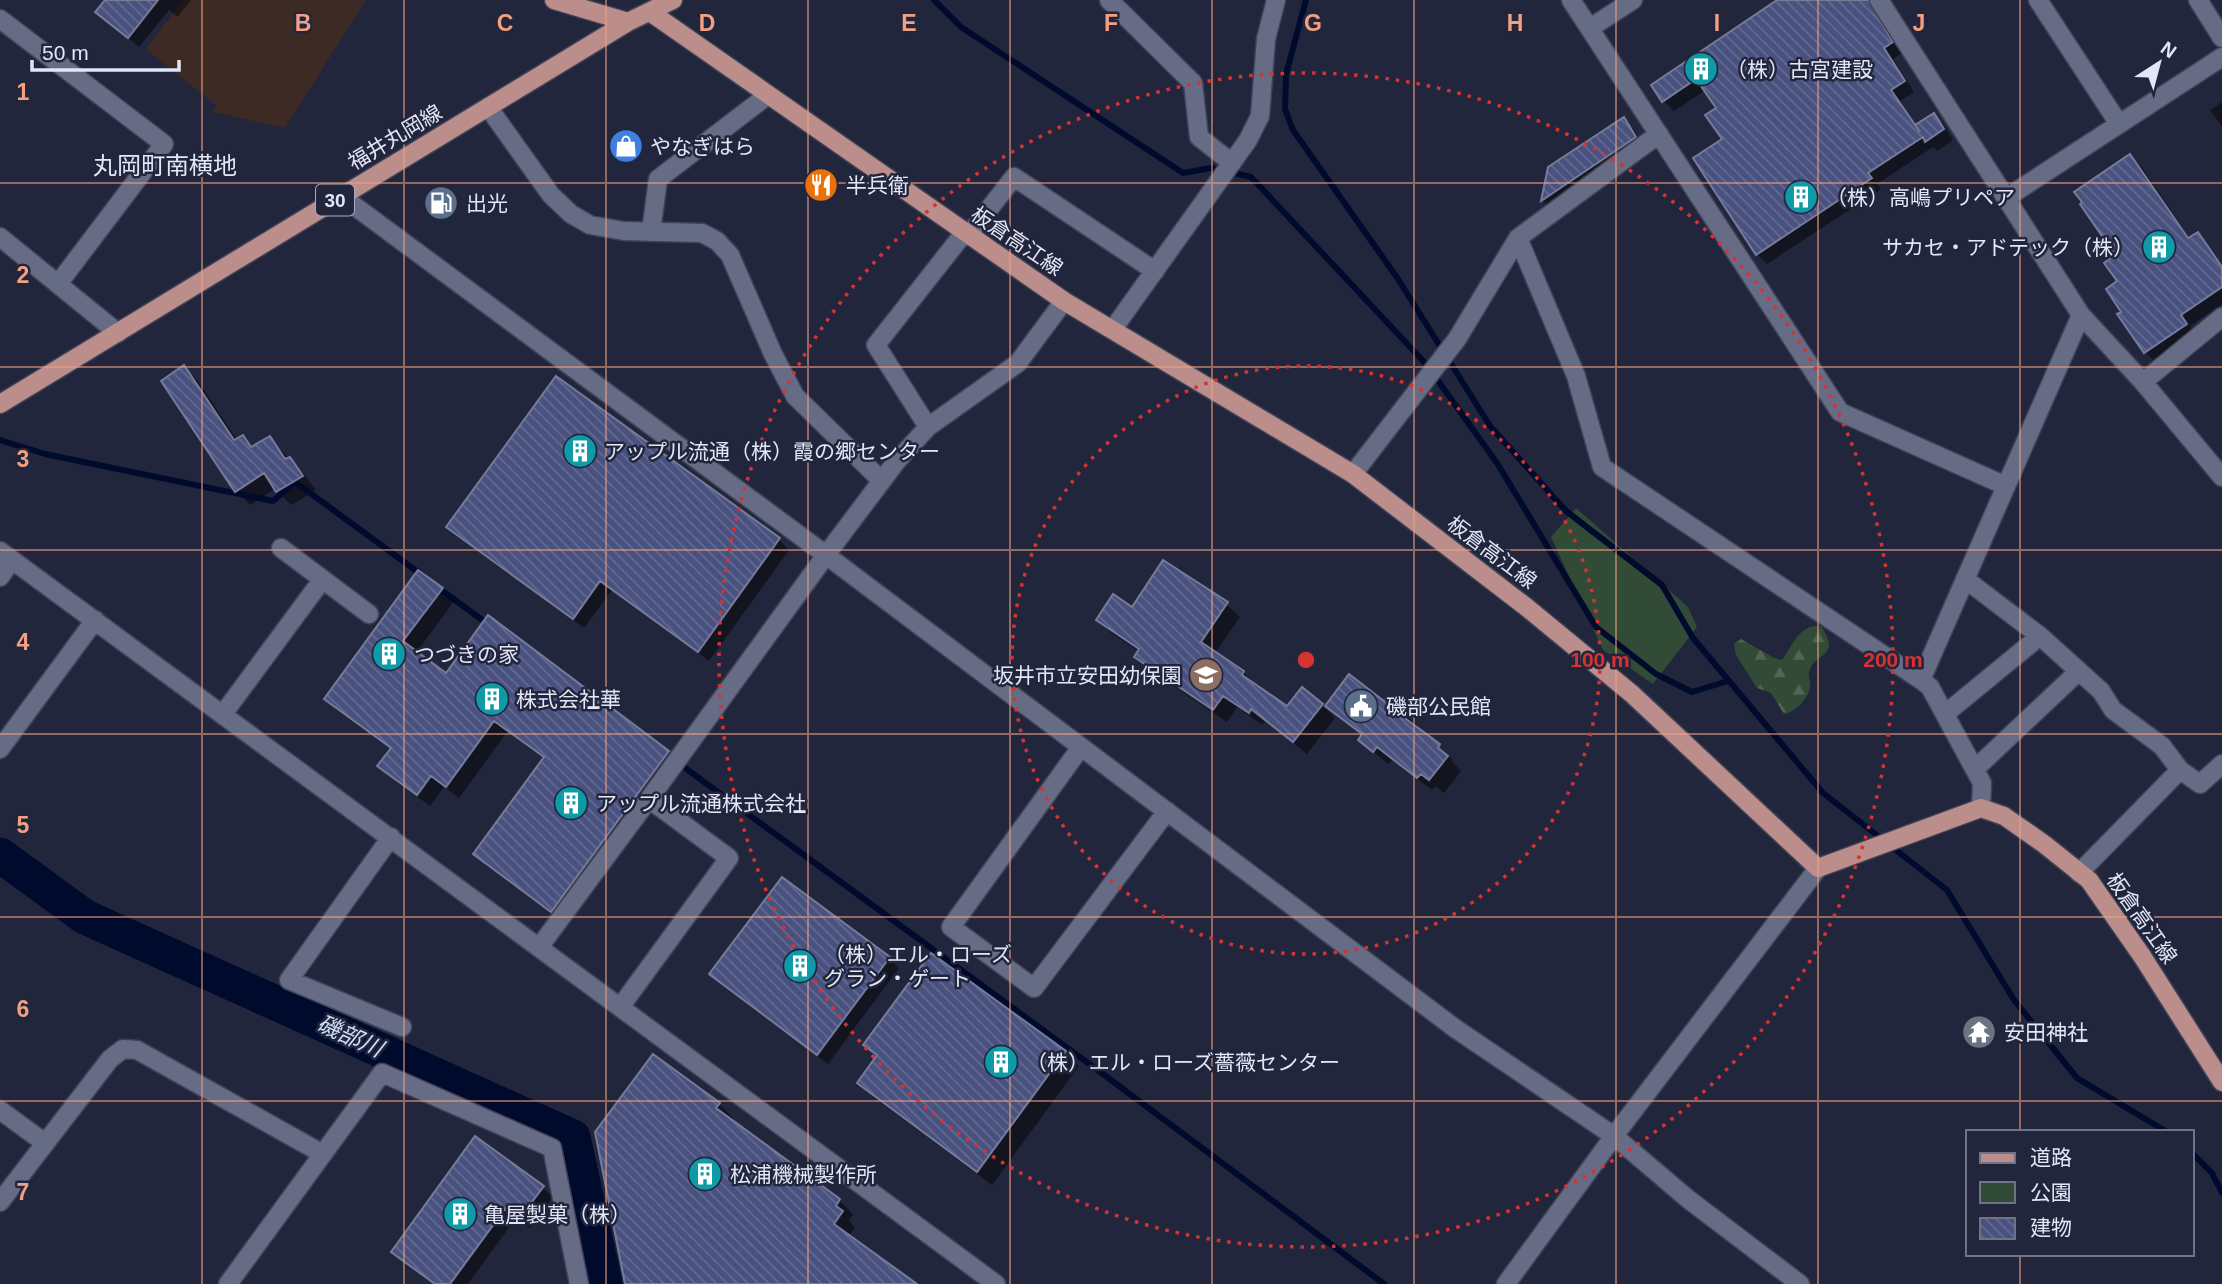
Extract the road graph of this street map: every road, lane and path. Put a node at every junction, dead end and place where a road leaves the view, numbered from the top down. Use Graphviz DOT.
graph roads {
  1 [pos="554,0"];
  2 [pos="673,0"];
  3 [pos="1109,0"];
  4 [pos="1276,0"];
  5 [pos="1571,0"];
  6 [pos="1633,0"];
  7 [pos="1879,0"];
  8 [pos="2038,0"];
  9 [pos="2198,0"];
  10 [pos="650,12"];
  11 [pos="0,19"];
  12 [pos="628,22"];
  13 [pos="1590,28"];
  14 [pos="2222,38"];
  15 [pos="2222,57"];
  16 [pos="768,95"];
  17 [pos="488,107"];
  18 [pos="2119,124"];
  19 [pos="1659,134"];
  20 [pos="1232,163"];
  21 [pos="341,196"];
  22 [pos="2006,198"];
  23 [pos="650,232"];
  24 [pos="966,235"];
  25 [pos="0,237"];
  26 [pos="1518,238"];
  27 [pos="1154,271"];
  28 [pos="58,284"];
  29 [pos="1064,301"];
  30 [pos="2081,315"];
  31 [pos="2222,317"];
  32 [pos="1113,329"];
  33 [pos="118,333"];
  34 [pos="2143,383"];
  35 [pos="0,404"];
  36 [pos="928,427"];
  37 [pos="1353,474"];
  38 [pos="2222,477"];
  39 [pos="882,481"];
  40 [pos="2006,486"];
  41 [pos="281,548"];
  42 [pos="6,555"];
  43 [pos="826,555"];
  44 [pos="0,577"];
  45 [pos="1965,579"];
  46 [pos="322,580"];
  47 [pos="369,614"];
  48 [pos="95,620"];
  49 [pos="2040,636"];
  50 [pos="2080,671"];
  51 [pos="1921,680"];
  52 [pos="223,714"];
  53 [pos="1945,714"];
  54 [pos="1082,747"];
  55 [pos="0,749"];
  56 [pos="2222,764"];
  57 [pos="1975,769"];
  58 [pos="2180,770"];
  59 [pos="649,799"];
  60 [pos="1981,808"];
  61 [pos="1167,811"];
  62 [pos="391,837"];
  63 [pos="1818,868"];
  64 [pos="2079,873"];
  65 [pos="540,946"];
  66 [pos="621,1006"];
  67 [pos="402,1027"];
  68 [pos="2222,1082"];
  69 [pos="0,1110"];
  70 [pos="1614,1136"];
  71 [pos="45,1143"];
  72 [pos="323,1154"];
  73 [pos="0,1202"];
  74 [pos="228,1284"];
  75 [pos="579,1284"];
  76 [pos="996,1284"];
  77 [pos="1506,1284"];
  78 [pos="1801,1284"];
  1 -- 12 [label="main road"];
  2 -- 10 [label="main road, 福井丸岡線 / 30"];
  3 -- 20 [label="street"];
  4 -- 20 [label="street"];
  5 -- 13 [label="street"];
  6 -- 13 [label="street"];
  7 -- 22 [label="street"];
  8 -- 18 [label="street"];
  9 -- 14 [label="street"];
  10 -- 12 [label="main road, 福井丸岡線 / 30"];
  10 -- 16 [label="main road, 板倉高江線"];
  11 -- 28 [label="street"];
  12 -- 17 [label="main road, 福井丸岡線 / 30"];
  13 -- 19 [label="street"];
  15 -- 18 [label="street"];
  16 -- 23 [label="street"];
  16 -- 24 [label="main road, 板倉高江線"];
  17 -- 21 [label="main road, 福井丸岡線 / 30"];
  17 -- 23 [label="street"];
  18 -- 22 [label="street"];
  19 -- 26 [label="street"];
  19 -- 40 [label="street"];
  20 -- 27 [label="street"];
  21 -- 33 [label="main road, 福井丸岡線 / 30"];
  21 -- 43 [label="street"];
  22 -- 30 [label="street"];
  23 -- 39 [label="street"];
  24 -- 27 [label="street"];
  24 -- 29 [label="main road, 板倉高江線"];
  24 -- 36 [label="street"];
  25 -- 28 [label="street"];
  26 -- 37 [label="street"];
  26 -- 51 [label="street"];
  27 -- 32 [label="street"];
  28 -- 33 [label="street"];
  29 -- 32 [label="main road, 板倉高江線"];
  29 -- 36 [label="street"];
  30 -- 34 [label="street"];
  30 -- 40 [label="street"];
  31 -- 34 [label="street"];
  32 -- 37 [label="main road, 板倉高江線"];
  33 -- 35 [label="main road, 福井丸岡線 / 30"];
  34 -- 38 [label="street"];
  36 -- 39 [label="street"];
  37 -- 63 [label="main road, 板倉高江線"];
  39 -- 43 [label="street"];
  40 -- 45 [label="street"];
  41 -- 46 [label="street"];
  42 -- 44 [label="street"];
  42 -- 48 [label="street"];
  43 -- 54 [label="street"];
  43 -- 59 [label="street"];
  45 -- 49 [label="street"];
  45 -- 51 [label="street"];
  46 -- 47 [label="street"];
  46 -- 52 [label="street"];
  48 -- 52 [label="street"];
  48 -- 55 [label="street"];
  49 -- 50 [label="street"];
  49 -- 53 [label="street"];
  50 -- 57 [label="street"];
  50 -- 58 [label="street"];
  51 -- 53 [label="street"];
  52 -- 62 [label="street"];
  53 -- 57 [label="street"];
  54 -- 61 [label="street"];
  54 -- 61 [label="street"];
  56 -- 58 [label="street"];
  57 -- 60 [label="street"];
  58 -- 64 [label="street"];
  59 -- 65 [label="street"];
  59 -- 66 [label="street"];
  60 -- 63 [label="main road"];
  60 -- 64 [label="main road, 板倉高江線"];
  61 -- 70 [label="street"];
  62 -- 65 [label="street"];
  62 -- 67 [label="street"];
  63 -- 70 [label="street"];
  64 -- 68 [label="main road, 板倉高江線"];
  65 -- 66 [label="street"];
  66 -- 76 [label="street"];
  69 -- 71 [label="street"];
  70 -- 77 [label="street"];
  70 -- 78 [label="street"];
  71 -- 72 [label="street"];
  71 -- 73 [label="street"];
  72 -- 74 [label="street"];
  72 -- 75 [label="street"];
}
